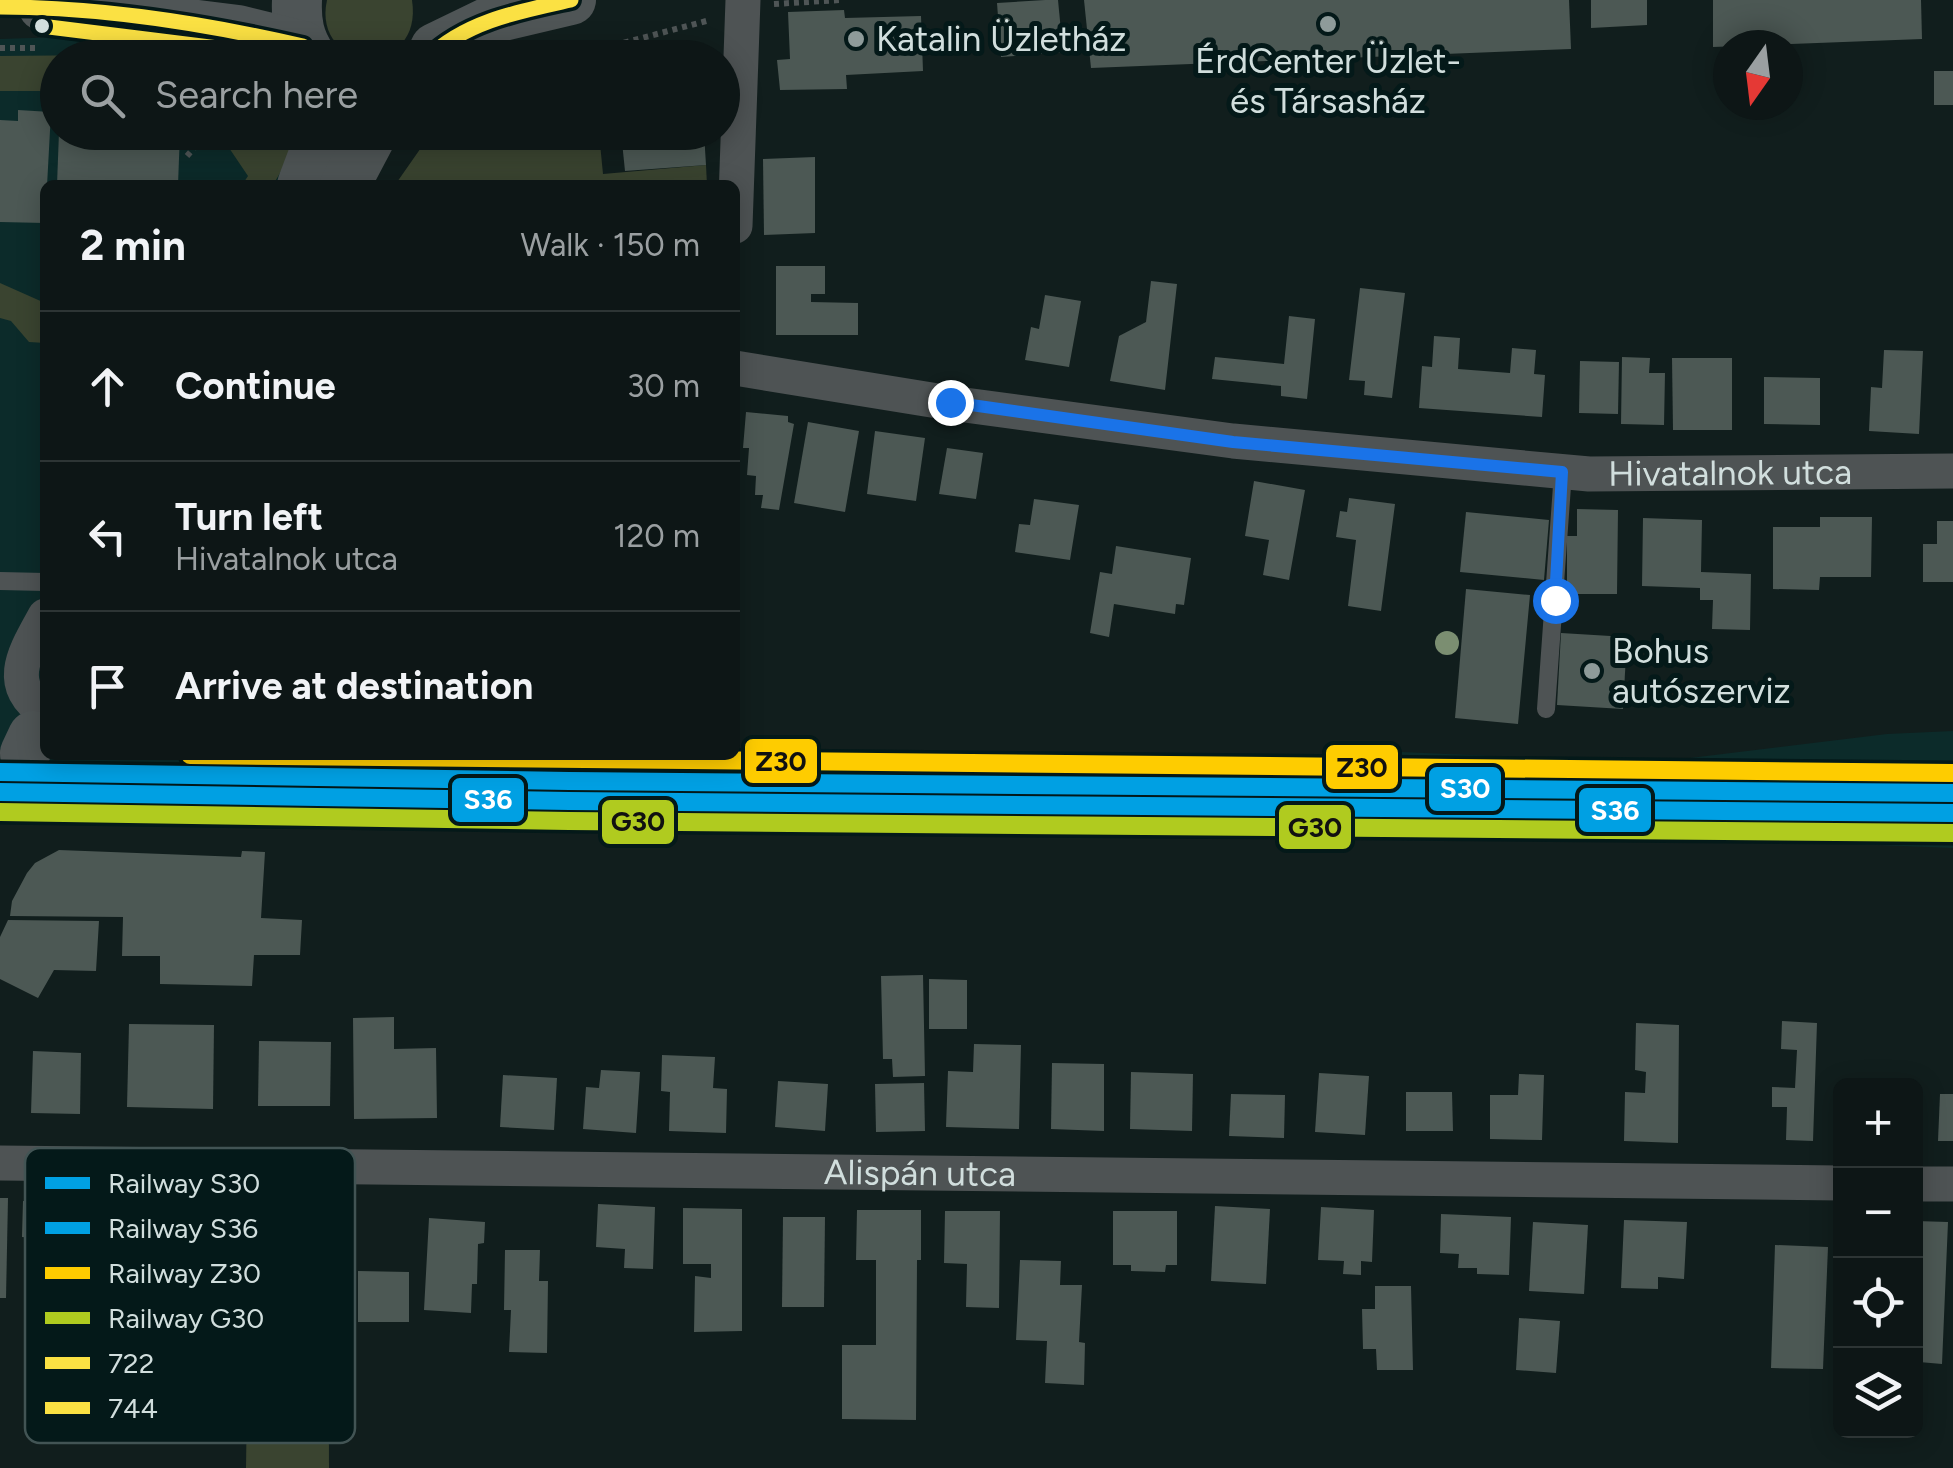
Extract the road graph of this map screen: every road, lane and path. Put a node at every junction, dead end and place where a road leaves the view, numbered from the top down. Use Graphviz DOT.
graph roads {
  1 [pos="119,0"];
  2 [pos="572,0"];
  3 [pos="841,0"];
  4 [pos="742,3"];
  5 [pos="22,6"];
  6 [pos="304,34"];
  7 [pos="435,35"];
  8 [pos="637,40"];
  9 [pos="740,67"];
  10 [pos="192,150"];
  11 [pos="315,150"];
  12 [pos="364,150"];
  13 [pos="737,150"];
  14 [pos="187,156"];
  15 [pos="304,180"];
  16 [pos="348,180"];
  17 [pos="736,180"];
  18 [pos="740,369"];
  19 [pos="1953,471"];
  20 [pos="1562,472"];
  21 [pos="0,581"];
  22 [pos="40,582"];
  23 [pos="40,626"];
  24 [pos="1546,709"];
  25 [pos="35,734"];
  26 [pos="0,1163"];
  27 [pos="25,1163"];
  28 [pos="355,1167"];
  29 [pos="1833,1183"];
  30 [pos="1923,1184"];
  31 [pos="1953,1184"];
  1 -- 5 [label="main road"];
  2 -- 7 [label="main road"];
  3 -- 4 [label="path"];
  4 -- 8 [label="path"];
  4 -- 9 [label="street"];
  5 -- 6 [label="main road"];
  10 -- 14 [label="path"];
  11 -- 15 [label="main road"];
  12 -- 16 [label="main road"];
  13 -- 17 [label="street"];
  18 -- 20 [label="street, Hivatalnok utca"];
  19 -- 20 [label="street, Hivatalnok utca"];
  20 -- 24 [label="lane"];
  21 -- 22 [label="lane"];
  23 -- 25 [label="street"];
  26 -- 27 [label="street, Alispán utca"];
  28 -- 29 [label="street, Alispán utca"];
  30 -- 31 [label="street"];
}
